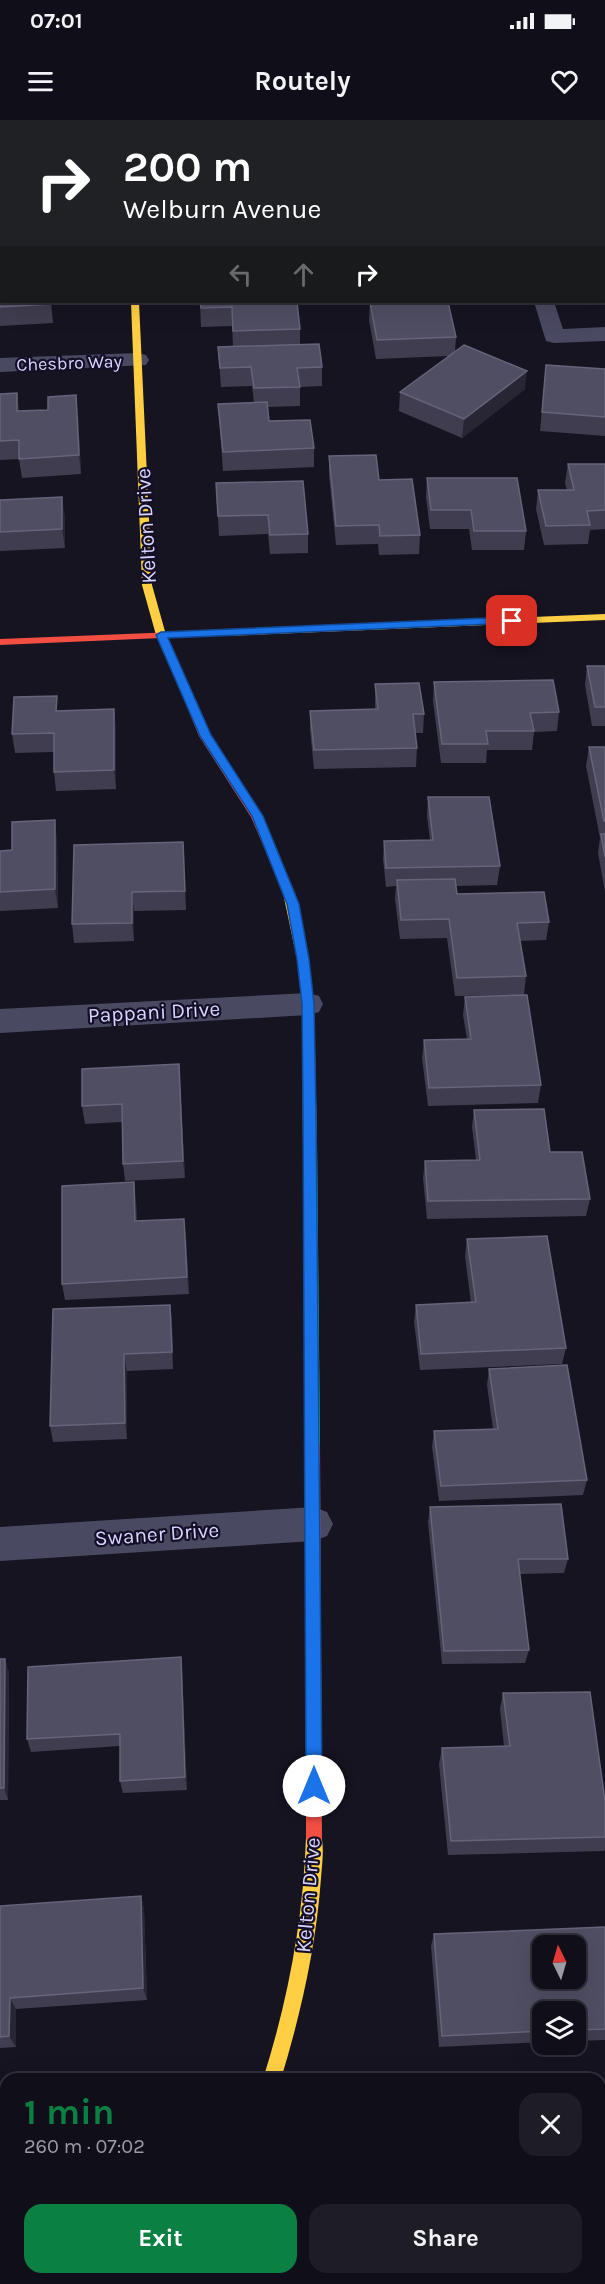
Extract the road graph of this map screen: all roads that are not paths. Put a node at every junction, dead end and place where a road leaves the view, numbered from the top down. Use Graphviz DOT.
graph roads {
  1 [pos="135,303"];
  2 [pos="544,303"];
  3 [pos="605,334"];
  4 [pos="138,360"];
  5 [pos="0,365"];
  6 [pos="605,617"];
  7 [pos="161,635"];
  8 [pos="0,642"];
  9 [pos="308,1004"];
  10 [pos="0,1021"];
  11 [pos="314,1524"];
  12 [pos="0,1544"];
  13 [pos="274,2073"];
  1 -- 4 [label="street, Kelton Drive"];
  2 -- 3 [label="street"];
  4 -- 5 [label="street, Chesbro Way"];
  4 -- 7 [label="street, Kelton Drive"];
  6 -- 7 [label="street"];
  7 -- 8 [label="street"];
  7 -- 9 [label="street, Kelton Drive"];
  9 -- 10 [label="street, Pappani Drive"];
  9 -- 11 [label="street, Kelton Drive"];
  11 -- 12 [label="street, Swaner Drive"];
  11 -- 13 [label="street, Kelton Drive"];
}
